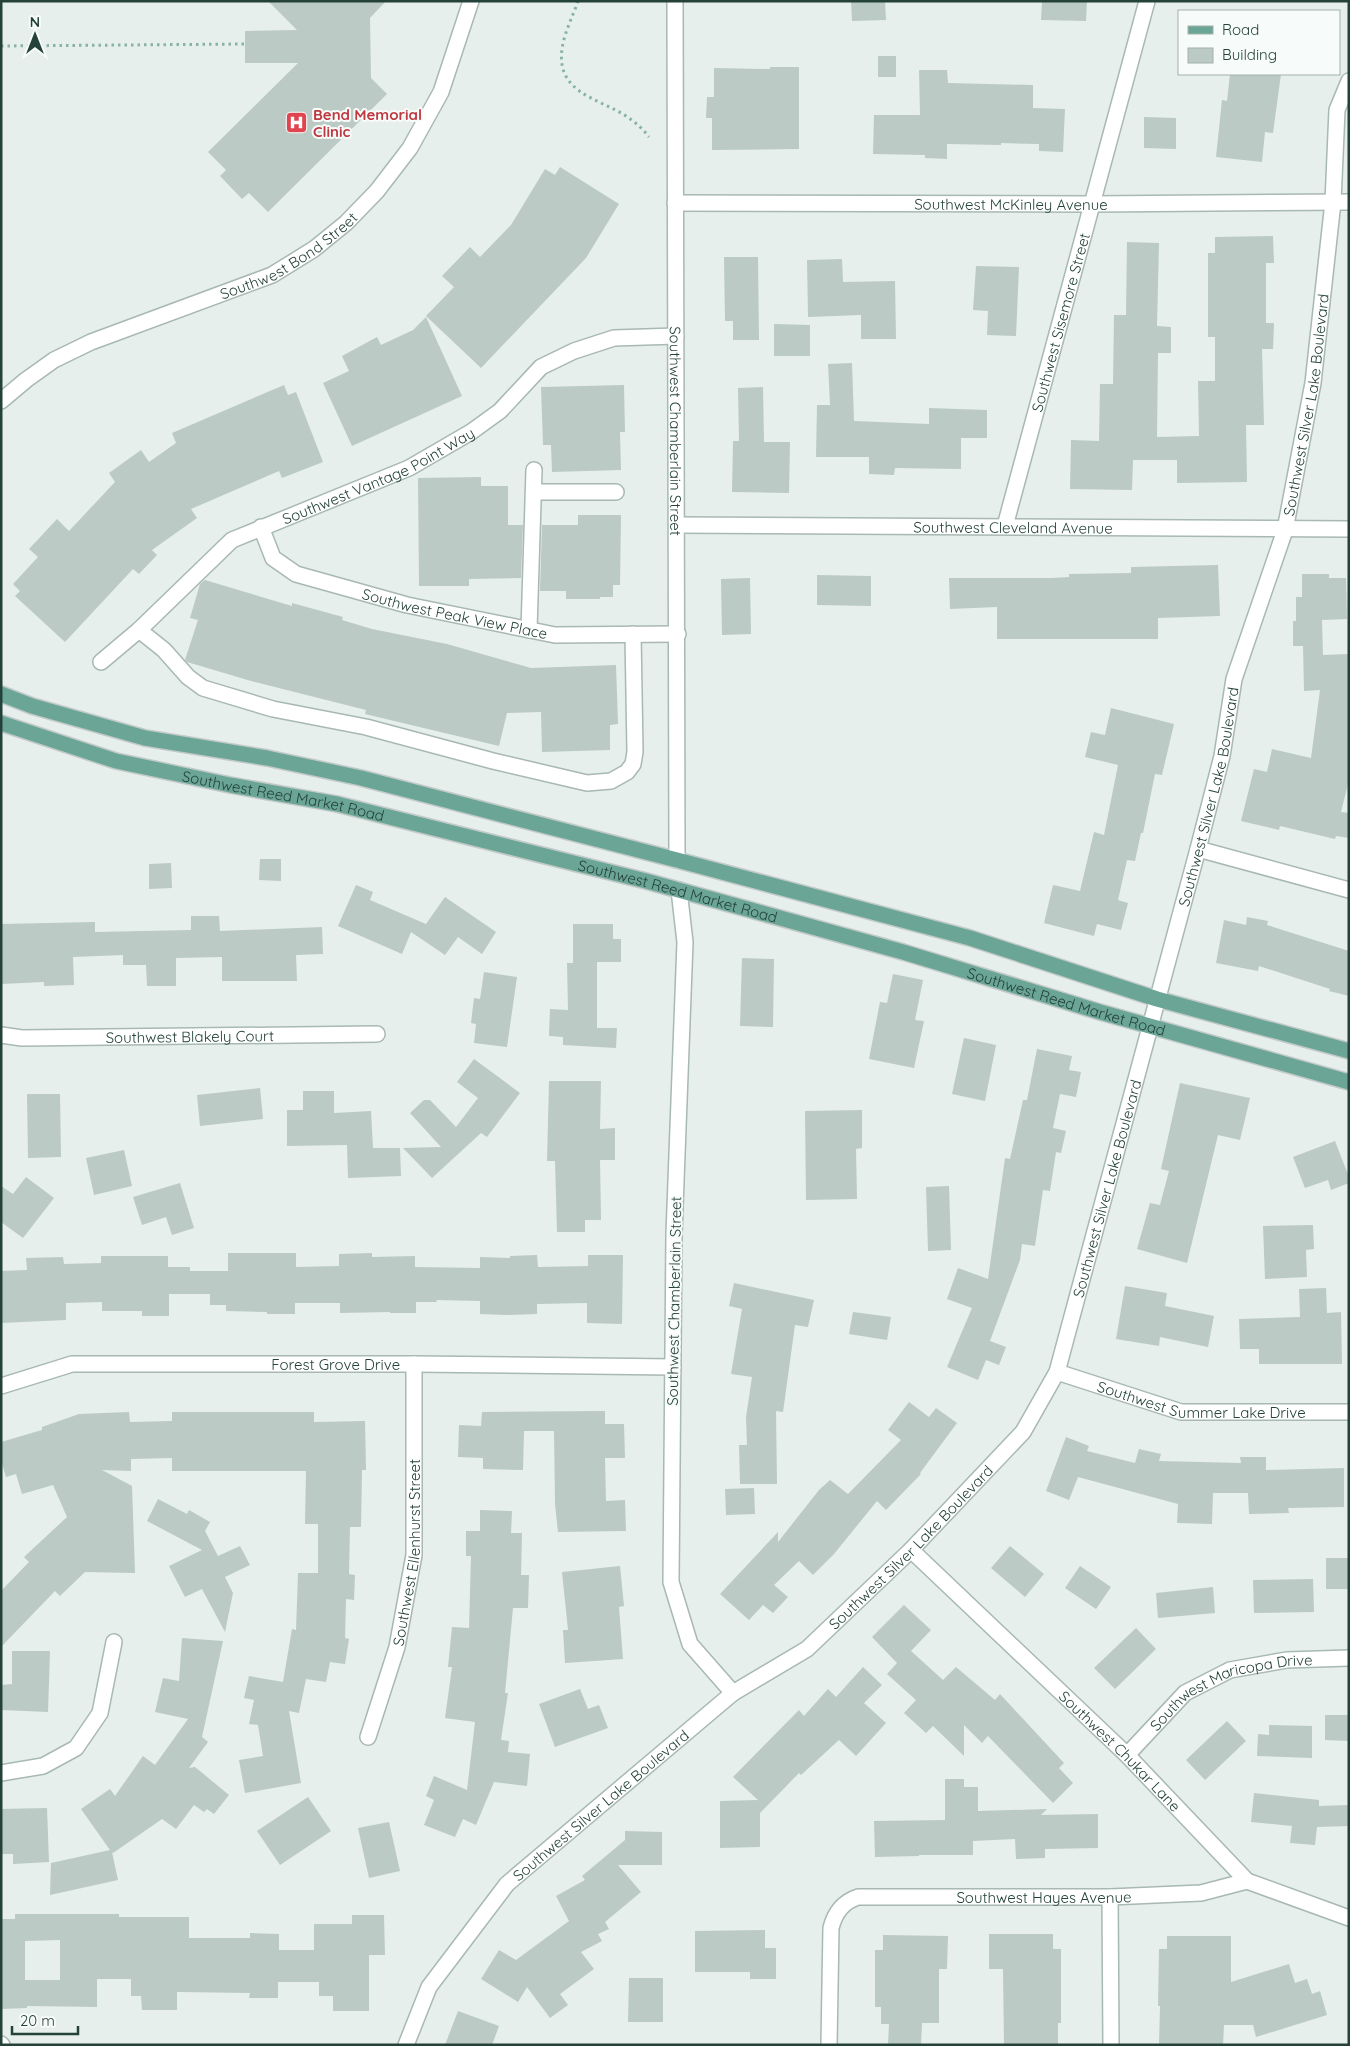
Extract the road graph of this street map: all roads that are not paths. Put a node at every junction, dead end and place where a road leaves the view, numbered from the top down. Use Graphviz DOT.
graph roads {
  1 [pos="471,1"];
  2 [pos="675,1"];
  3 [pos="1147,1"];
  4 [pos="1349,81"];
  5 [pos="1333,202"];
  6 [pos="1349,202"];
  7 [pos="675,203"];
  8 [pos="1092,204"];
  9 [pos="676,336"];
  10 [pos="1,400"];
  11 [pos="534,470"];
  12 [pos="534,492"];
  13 [pos="616,492"];
  14 [pos="676,525"];
  15 [pos="1005,526"];
  16 [pos="261,527"];
  17 [pos="1349,529"];
  18 [pos="1285,530"];
  19 [pos="139,630"];
  20 [pos="529,630"];
  21 [pos="633,634"];
  22 [pos="678,634"];
  23 [pos="101,662"];
  24 [pos="1,694"];
  25 [pos="1,723"];
  26 [pos="1198,850"];
  27 [pos="677,860"];
  28 [pos="679,890"];
  29 [pos="1349,890"];
  30 [pos="1157,999"];
  31 [pos="1151,1026"];
  32 [pos="1,1034"];
  33 [pos="378,1034"];
  34 [pos="1349,1050"];
  35 [pos="1349,1082"];
  36 [pos="414,1364"];
  37 [pos="673,1367"];
  38 [pos="1057,1372"];
  39 [pos="1,1386"];
  40 [pos="1349,1412"];
  41 [pos="911,1550"];
  42 [pos="114,1642"];
  43 [pos="1349,1658"];
  44 [pos="733,1693"];
  45 [pos="368,1737"];
  46 [pos="1127,1755"];
  47 [pos="1,1773"];
  48 [pos="1246,1880"];
  49 [pos="1110,1897"];
  50 [pos="1349,1918"];
  51 [pos="406,2045"];
  52 [pos="829,2045"];
  53 [pos="1111,2045"];
  1 -- 10 [label="street, Southwest Bond Street"];
  2 -- 7 [label="street, Southwest Chamberlain Street"];
  3 -- 8 [label="street, Southwest Sisemore Street"];
  4 -- 5 [label="street, Southwest Silver Lake Boulevard"];
  5 -- 6 [label="street, Southwest McKinley Avenue"];
  5 -- 8 [label="street, Southwest McKinley Avenue"];
  5 -- 18 [label="street, Southwest Silver Lake Boulevard"];
  7 -- 8 [label="street, Southwest McKinley Avenue"];
  7 -- 9 [label="street, Southwest Chamberlain Street"];
  8 -- 15 [label="street, Southwest Sisemore Street"];
  9 -- 14 [label="street, Southwest Chamberlain Street"];
  9 -- 16 [label="street, Southwest Vantage Point Way"];
  11 -- 12 [label="street"];
  12 -- 13 [label="street"];
  12 -- 20 [label="street"];
  14 -- 15 [label="street, Southwest Cleveland Avenue"];
  14 -- 22 [label="street, Southwest Chamberlain Street"];
  15 -- 18 [label="street, Southwest Cleveland Avenue"];
  16 -- 19 [label="street, Southwest Vantage Point Way"];
  16 -- 20 [label="street, Southwest Peak View Place"];
  17 -- 18 [label="street, Southwest Cleveland Avenue"];
  18 -- 26 [label="street, Southwest Silver Lake Boulevard"];
  19 -- 21 [label="street"];
  19 -- 23 [label="street, Southwest Vantage Point Way"];
  20 -- 21 [label="street, Southwest Peak View Place"];
  21 -- 22 [label="street, Southwest Peak View Place"];
  22 -- 27 [label="street, Southwest Chamberlain Street"];
  24 -- 27 [label="main road, Southwest Reed Market Road"];
  25 -- 28 [label="main road, Southwest Reed Market Road"];
  26 -- 29 [label="street"];
  26 -- 30 [label="street, Southwest Silver Lake Boulevard"];
  27 -- 30 [label="main road, Southwest Reed Market Road"];
  28 -- 31 [label="main road, Southwest Reed Market Road"];
  28 -- 37 [label="street, Southwest Chamberlain Street"];
  30 -- 31 [label="street, Southwest Silver Lake Boulevard"];
  30 -- 34 [label="main road, Southwest Reed Market Road"];
  31 -- 35 [label="main road, Southwest Reed Market Road"];
  31 -- 38 [label="street, Southwest Silver Lake Boulevard"];
  32 -- 33 [label="street, Southwest Blakely Court"];
  36 -- 37 [label="street, Forest Grove Drive"];
  36 -- 39 [label="street, Forest Grove Drive"];
  36 -- 45 [label="street, Southwest Ellenhurst Street"];
  37 -- 44 [label="street, Southwest Chamberlain Street"];
  38 -- 40 [label="street, Southwest Summer Lake Drive"];
  38 -- 41 [label="street, Southwest Silver Lake Boulevard"];
  41 -- 44 [label="street, Southwest Silver Lake Boulevard"];
  41 -- 46 [label="street, Southwest Chukar Lane"];
  42 -- 47 [label="street"];
  43 -- 46 [label="street, Southwest Maricopa Drive"];
  44 -- 51 [label="street, Southwest Silver Lake Boulevard"];
  46 -- 48 [label="street, Southwest Chukar Lane"];
  48 -- 49 [label="street, Southwest Hayes Avenue"];
  48 -- 50 [label="street, Southwest Chukar Lane"];
  49 -- 52 [label="street, Southwest Hayes Avenue"];
  49 -- 53 [label="street"];
}
